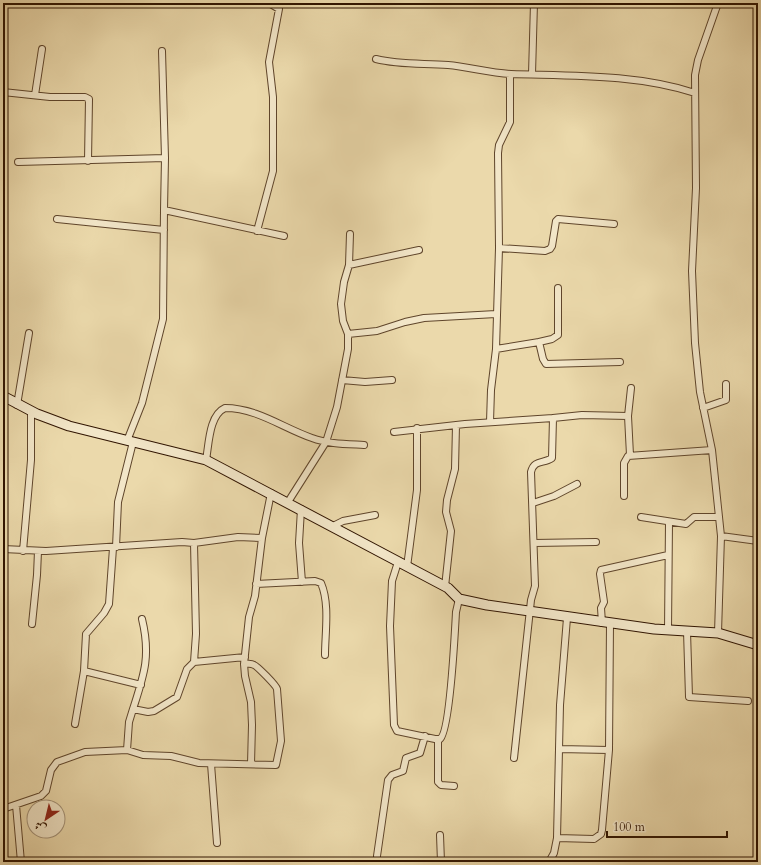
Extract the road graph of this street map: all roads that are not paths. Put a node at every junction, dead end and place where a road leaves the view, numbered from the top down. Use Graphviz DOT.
graph roads {
  1 [pos="269,3"];
  2 [pos="534,3"];
  3 [pos="718,3"];
  4 [pos="42,49"];
  5 [pos="162,51"];
  6 [pos="376,59"];
  7 [pos="510,74"];
  8 [pos="532,74"];
  9 [pos="3,92"];
  10 [pos="695,93"];
  11 [pos="35,95"];
  12 [pos="165,158"];
  13 [pos="88,161"];
  14 [pos="18,162"];
  15 [pos="164,210"];
  16 [pos="57,219"];
  17 [pos="614,224"];
  18 [pos="164,230"];
  19 [pos="256,231"];
  20 [pos="350,234"];
  21 [pos="284,236"];
  22 [pos="499,248"];
  23 [pos="419,250"];
  24 [pos="349,264"];
  25 [pos="558,288"];
  26 [pos="496,314"];
  27 [pos="29,333"];
  28 [pos="348,334"];
  29 [pos="540,342"];
  30 [pos="496,349"];
  31 [pos="620,362"];
  32 [pos="342,380"];
  33 [pos="392,380"];
  34 [pos="726,384"];
  35 [pos="631,388"];
  36 [pos="3,396"];
  37 [pos="17,405"];
  38 [pos="703,408"];
  39 [pos="31,411"];
  40 [pos="628,416"];
  41 [pos="553,418"];
  42 [pos="490,422"];
  43 [pos="456,425"];
  44 [pos="417,428"];
  45 [pos="394,432"];
  46 [pos="130,442"];
  47 [pos="326,442"];
  48 [pos="364,445"];
  49 [pos="712,450"];
  50 [pos="630,455"];
  51 [pos="206,460"];
  52 [pos="577,484"];
  53 [pos="271,493"];
  54 [pos="624,496"];
  55 [pos="288,502"];
  56 [pos="533,503"];
  57 [pos="301,509"];
  58 [pos="375,515"];
  59 [pos="641,517"];
  60 [pos="719,517"];
  61 [pos="669,522"];
  62 [pos="334,526"];
  63 [pos="721,536"];
  64 [pos="262,538"];
  65 [pos="758,541"];
  66 [pos="596,542"];
  67 [pos="194,543"];
  68 [pos="534,543"];
  69 [pos="114,547"];
  70 [pos="3,549"];
  71 [pos="23,551"];
  72 [pos="38,551"];
  73 [pos="668,555"];
  74 [pos="398,562"];
  75 [pos="407,567"];
  76 [pos="302,582"];
  77 [pos="256,584"];
  78 [pos="445,587"];
  79 [pos="459,599"];
  80 [pos="530,612"];
  81 [pos="567,618"];
  82 [pos="142,619"];
  83 [pos="32,624"];
  84 [pos="606,624"];
  85 [pos="668,630"];
  86 [pos="688,631"];
  87 [pos="718,633"];
  88 [pos="758,645"];
  89 [pos="325,655"];
  90 [pos="245,657"];
  91 [pos="194,662"];
  92 [pos="244,664"];
  93 [pos="84,671"];
  94 [pos="141,685"];
  95 [pos="748,701"];
  96 [pos="133,709"];
  97 [pos="75,724"];
  98 [pos="425,736"];
  99 [pos="438,739"];
  100 [pos="559,749"];
  101 [pos="127,750"];
  102 [pos="609,750"];
  103 [pos="514,758"];
  104 [pos="211,764"];
  105 [pos="251,764"];
  106 [pos="454,786"];
  107 [pos="16,805"];
  108 [pos="3,809"];
  109 [pos="440,835"];
  110 [pos="557,838"];
  111 [pos="217,843"];
  112 [pos="377,856"];
  113 [pos="21,862"];
  114 [pos="441,862"];
  115 [pos="549,862"];
  1 -- 19 [label="street"];
  2 -- 8 [label="street"];
  3 -- 10 [label="street"];
  4 -- 11 [label="street"];
  5 -- 12 [label="street"];
  6 -- 7 [label="street"];
  7 -- 8 [label="street"];
  7 -- 22 [label="street"];
  8 -- 10 [label="street"];
  9 -- 11 [label="street"];
  10 -- 38 [label="street"];
  11 -- 13 [label="street"];
  12 -- 13 [label="street"];
  12 -- 15 [label="street"];
  13 -- 14 [label="street"];
  15 -- 18 [label="street"];
  15 -- 19 [label="street"];
  16 -- 18 [label="street"];
  17 -- 22 [label="street"];
  18 -- 46 [label="street"];
  19 -- 21 [label="street"];
  20 -- 24 [label="street"];
  22 -- 26 [label="street"];
  23 -- 24 [label="street"];
  24 -- 28 [label="street"];
  25 -- 29 [label="street"];
  26 -- 28 [label="street"];
  26 -- 30 [label="street"];
  27 -- 37 [label="street"];
  28 -- 32 [label="street"];
  29 -- 30 [label="street"];
  29 -- 31 [label="street"];
  30 -- 42 [label="street"];
  32 -- 33 [label="street"];
  32 -- 47 [label="street"];
  34 -- 38 [label="street"];
  35 -- 40 [label="street"];
  36 -- 37 [label="street"];
  37 -- 39 [label="street"];
  38 -- 49 [label="street"];
  39 -- 46 [label="street"];
  39 -- 71 [label="street"];
  40 -- 41 [label="street"];
  40 -- 50 [label="street"];
  41 -- 42 [label="street"];
  41 -- 56 [label="street"];
  42 -- 43 [label="street"];
  43 -- 44 [label="street"];
  43 -- 78 [label="street"];
  44 -- 45 [label="street"];
  44 -- 75 [label="street"];
  46 -- 51 [label="street"];
  46 -- 69 [label="street"];
  47 -- 48 [label="street"];
  47 -- 51 [label="street"];
  47 -- 55 [label="street"];
  49 -- 50 [label="street"];
  49 -- 60 [label="street"];
  50 -- 54 [label="street"];
  51 -- 53 [label="street"];
  52 -- 56 [label="street"];
  53 -- 55 [label="street"];
  53 -- 64 [label="street"];
  55 -- 57 [label="street"];
  56 -- 68 [label="street"];
  57 -- 62 [label="street"];
  57 -- 76 [label="street"];
  58 -- 62 [label="street"];
  59 -- 61 [label="street"];
  60 -- 61 [label="street"];
  60 -- 63 [label="street"];
  61 -- 73 [label="street"];
  62 -- 74 [label="street"];
  63 -- 65 [label="street"];
  63 -- 87 [label="street"];
  64 -- 67 [label="street"];
  64 -- 77 [label="street"];
  66 -- 68 [label="street"];
  67 -- 69 [label="street"];
  67 -- 91 [label="street"];
  68 -- 80 [label="street"];
  69 -- 72 [label="street"];
  69 -- 93 [label="street"];
  70 -- 71 [label="street"];
  71 -- 72 [label="street"];
  72 -- 83 [label="street"];
  73 -- 84 [label="street"];
  73 -- 85 [label="street"];
  74 -- 75 [label="street"];
  74 -- 98 [label="street"];
  75 -- 78 [label="street"];
  76 -- 77 [label="street"];
  76 -- 89 [label="street"];
  77 -- 90 [label="street"];
  78 -- 79 [label="street"];
  79 -- 80 [label="street"];
  79 -- 99 [label="street"];
  80 -- 81 [label="street"];
  80 -- 103 [label="street"];
  81 -- 84 [label="street"];
  81 -- 100 [label="street"];
  82 -- 94 [label="street"];
  84 -- 85 [label="street"];
  84 -- 102 [label="street"];
  85 -- 86 [label="street"];
  86 -- 87 [label="street"];
  86 -- 95 [label="street"];
  87 -- 88 [label="street"];
  90 -- 91 [label="street"];
  90 -- 92 [label="street"];
  91 -- 96 [label="street"];
  92 -- 105 [label="street"];
  92 -- 105 [label="street"];
  93 -- 94 [label="street"];
  93 -- 97 [label="street"];
  94 -- 96 [label="street"];
  96 -- 101 [label="street"];
  98 -- 99 [label="street"];
  98 -- 112 [label="street"];
  99 -- 106 [label="street"];
  100 -- 102 [label="street"];
  100 -- 110 [label="street"];
  101 -- 104 [label="street"];
  101 -- 107 [label="street"];
  102 -- 110 [label="street"];
  104 -- 105 [label="street"];
  104 -- 111 [label="street"];
  107 -- 108 [label="street"];
  107 -- 113 [label="street"];
  109 -- 114 [label="street"];
  110 -- 115 [label="street"];
}
